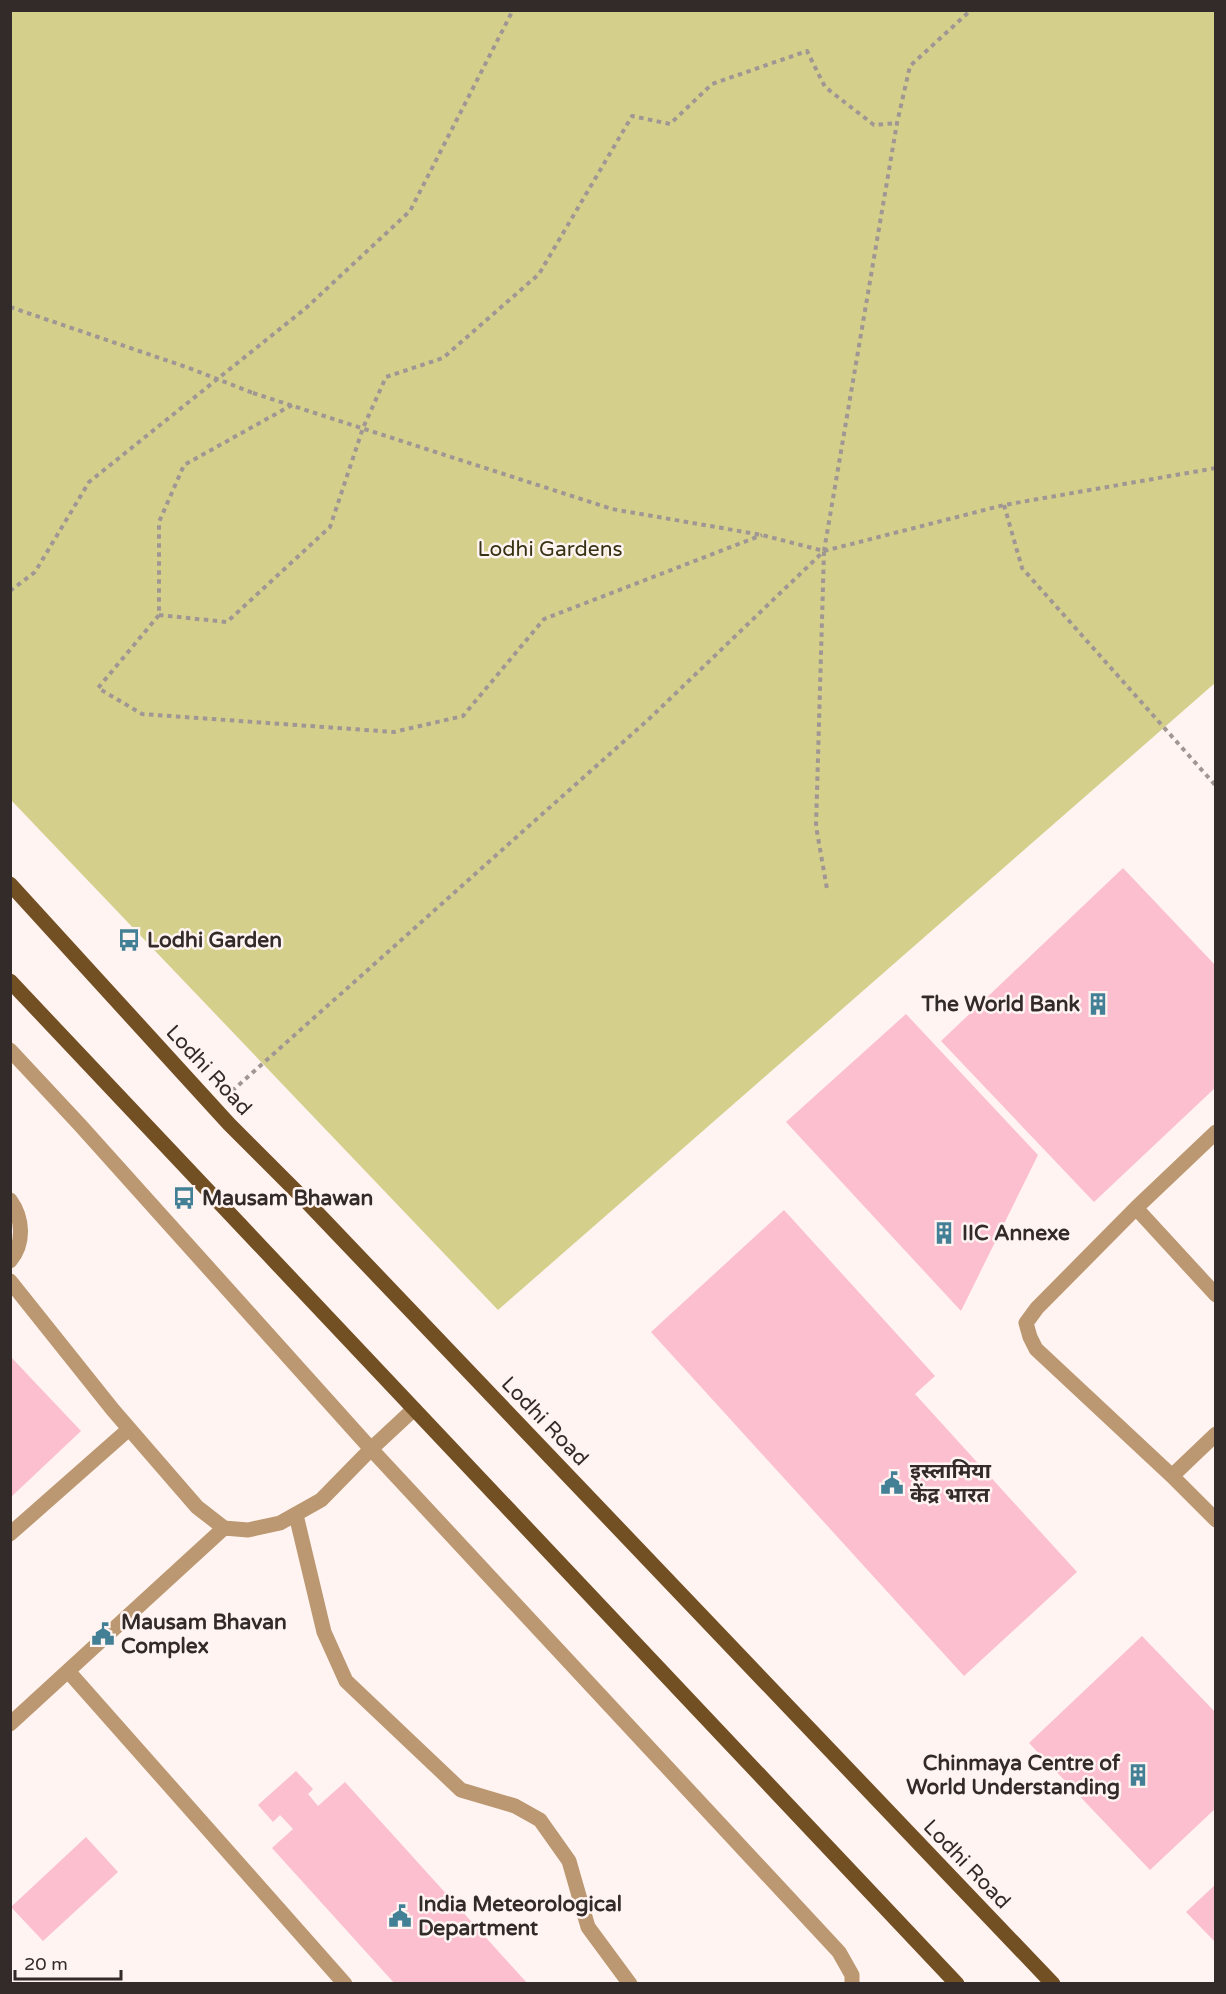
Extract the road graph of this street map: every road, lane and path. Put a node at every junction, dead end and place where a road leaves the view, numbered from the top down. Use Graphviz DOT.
graph roads {
  1 [pos="513,10"];
  2 [pos="971,10"];
  3 [pos="897,123"];
  4 [pos="10,307"];
  5 [pos="292,405"];
  6 [pos="363,428"];
  7 [pos="1215,468"];
  8 [pos="1004,505"];
  9 [pos="762,535"];
  10 [pos="824,551"];
  11 [pos="10,591"];
  12 [pos="159,615"];
  13 [pos="1215,786"];
  14 [pos="10,884"];
  15 [pos="827,889"];
  16 [pos="10,981"];
  17 [pos="10,1050"];
  18 [pos="213,1107"];
  19 [pos="1215,1132"];
  20 [pos="10,1200"];
  21 [pos="1136,1208"];
  22 [pos="10,1261"];
  23 [pos="10,1281"];
  24 [pos="1215,1295"];
  25 [pos="414,1409"];
  26 [pos="129,1428"];
  27 [pos="1215,1434"];
  28 [pos="371,1449"];
  29 [pos="1172,1476"];
  30 [pos="296,1515"];
  31 [pos="1215,1520"];
  32 [pos="224,1528"];
  33 [pos="10,1534"];
  34 [pos="68,1671"];
  35 [pos="10,1724"];
  36 [pos="345,1983"];
  37 [pos="630,1983"];
  38 [pos="852,1983"];
  39 [pos="957,1983"];
  40 [pos="1053,1983"];
  1 -- 11 [label="path"];
  2 -- 3 [label="path"];
  3 -- 6 [label="path"];
  3 -- 10 [label="path"];
  4 -- 5 [label="path, bridge"];
  5 -- 6 [label="path"];
  5 -- 12 [label="path"];
  6 -- 9 [label="path"];
  6 -- 12 [label="path"];
  7 -- 8 [label="path"];
  8 -- 10 [label="path"];
  8 -- 13 [label="path"];
  9 -- 10 [label="path"];
  9 -- 12 [label="path"];
  10 -- 15 [label="path"];
  10 -- 18 [label="path"];
  14 -- 18 [label="main road, Lodhi Road"];
  16 -- 25 [label="main road"];
  17 -- 28 [label="street"];
  18 -- 40 [label="main road, Lodhi Road"];
  19 -- 21 [label="street"];
  20 -- 22 [label="street"];
  21 -- 24 [label="street"];
  21 -- 29 [label="street"];
  23 -- 26 [label="street"];
  25 -- 28 [label="street"];
  25 -- 39 [label="main road"];
  26 -- 32 [label="street"];
  26 -- 33 [label="street"];
  27 -- 29 [label="street"];
  28 -- 30 [label="street"];
  28 -- 38 [label="street"];
  29 -- 31 [label="street"];
  30 -- 32 [label="street"];
  30 -- 37 [label="street"];
  32 -- 34 [label="street"];
  34 -- 35 [label="street"];
  34 -- 36 [label="street"];
}
